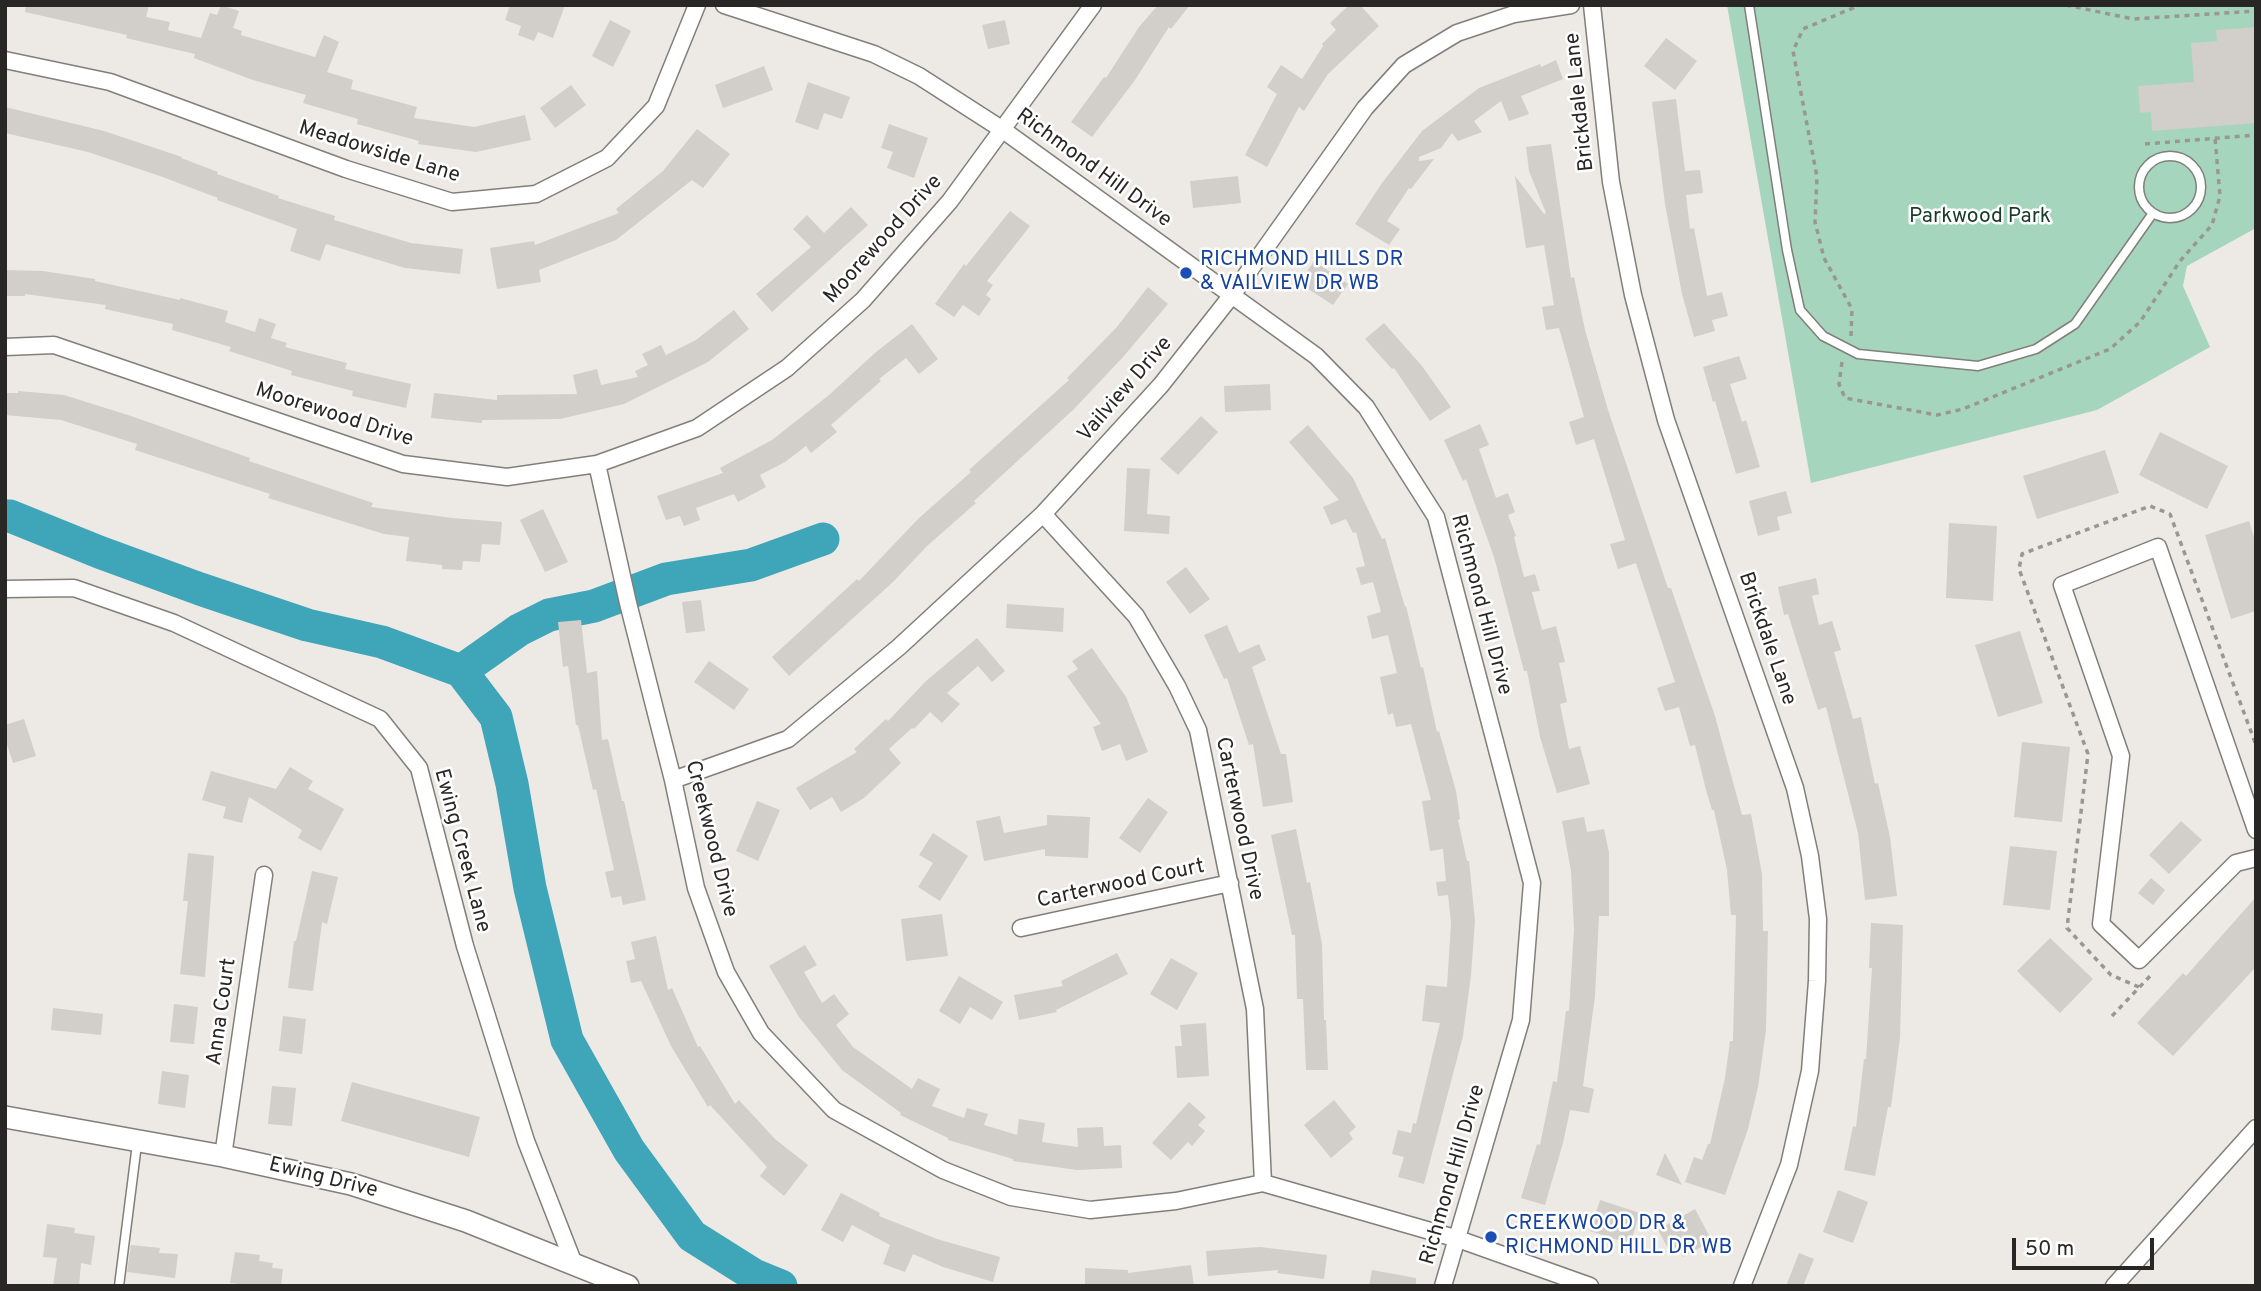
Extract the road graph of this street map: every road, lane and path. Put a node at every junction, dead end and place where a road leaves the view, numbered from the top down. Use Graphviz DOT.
graph roads {
  1 [pos="697,5"];
  2 [pos="724,5"];
  3 [pos="1093,5"];
  4 [pos="1571,5"];
  5 [pos="1592,5"];
  6 [pos="1749,5"];
  7 [pos="1860,5"];
  8 [pos="2066,5"];
  9 [pos="2256,11"];
  10 [pos="5,60"];
  11 [pos="1003,130"];
  12 [pos="2256,135"];
  13 [pos="2145,144"];
  14 [pos="2153,213"];
  15 [pos="1232,295"];
  16 [pos="1851,336"];
  17 [pos="5,346"];
  18 [pos="597,464"];
  19 [pos="1043,514"];
  20 [pos="5,589"];
  21 [pos="673,780"];
  22 [pos="2256,830"];
  23 [pos="2256,858"];
  24 [pos="264,875"];
  25 [pos="1230,883"];
  26 [pos="1021,928"];
  27 [pos="5,1117"];
  28 [pos="2256,1128"];
  29 [pos="137,1141"];
  30 [pos="223,1156"];
  31 [pos="1262,1183"];
  32 [pos="1458,1238"];
  33 [pos="574,1264"];
  34 [pos="119,1286"];
  35 [pos="628,1286"];
  36 [pos="1443,1286"];
  37 [pos="1590,1286"];
  38 [pos="1742,1286"];
  39 [pos="2114,1286"];
  1 -- 10 [label="street, Meadowside Lane"];
  2 -- 11 [label="street, Richmond Hill Drive"];
  3 -- 11 [label="street, Moorewood Drive"];
  4 -- 15 [label="street, Vailview Drive"];
  5 -- 38 [label="street, Brickdale Lane"];
  6 -- 14 [label="lane"];
  7 -- 16 [label="path"];
  8 -- 9 [label="path"];
  11 -- 15 [label="street, Richmond Hill Drive"];
  11 -- 18 [label="street, Moorewood Drive"];
  12 -- 13 [label="path"];
  14 -- 14 [label="lane"];
  15 -- 19 [label="street, Vailview Drive"];
  15 -- 32 [label="street, Richmond Hill Drive"];
  17 -- 18 [label="street, Moorewood Drive"];
  18 -- 21 [label="street, Creekwood Drive"];
  19 -- 21 [label="street, Vailview Drive"];
  19 -- 25 [label="street, Carterwood Drive"];
  20 -- 33 [label="street, Ewing Creek Lane"];
  21 -- 31 [label="street, Creekwood Drive"];
  22 -- 23 [label="street"];
  24 -- 30 [label="street, Anna Court"];
  25 -- 26 [label="street, Carterwood Court"];
  25 -- 31 [label="street, Carterwood Drive"];
  27 -- 29 [label="main road, Ewing Drive"];
  28 -- 39 [label="street"];
  29 -- 30 [label="main road, Ewing Drive"];
  29 -- 34 [label="lane"];
  30 -- 33 [label="main road, Ewing Drive"];
  31 -- 32 [label="street, Creekwood Drive"];
  32 -- 36 [label="street, Richmond Hill Drive"];
  32 -- 37 [label="street, Creekwood Drive"];
  33 -- 35 [label="main road, Ewing Drive"];
}
